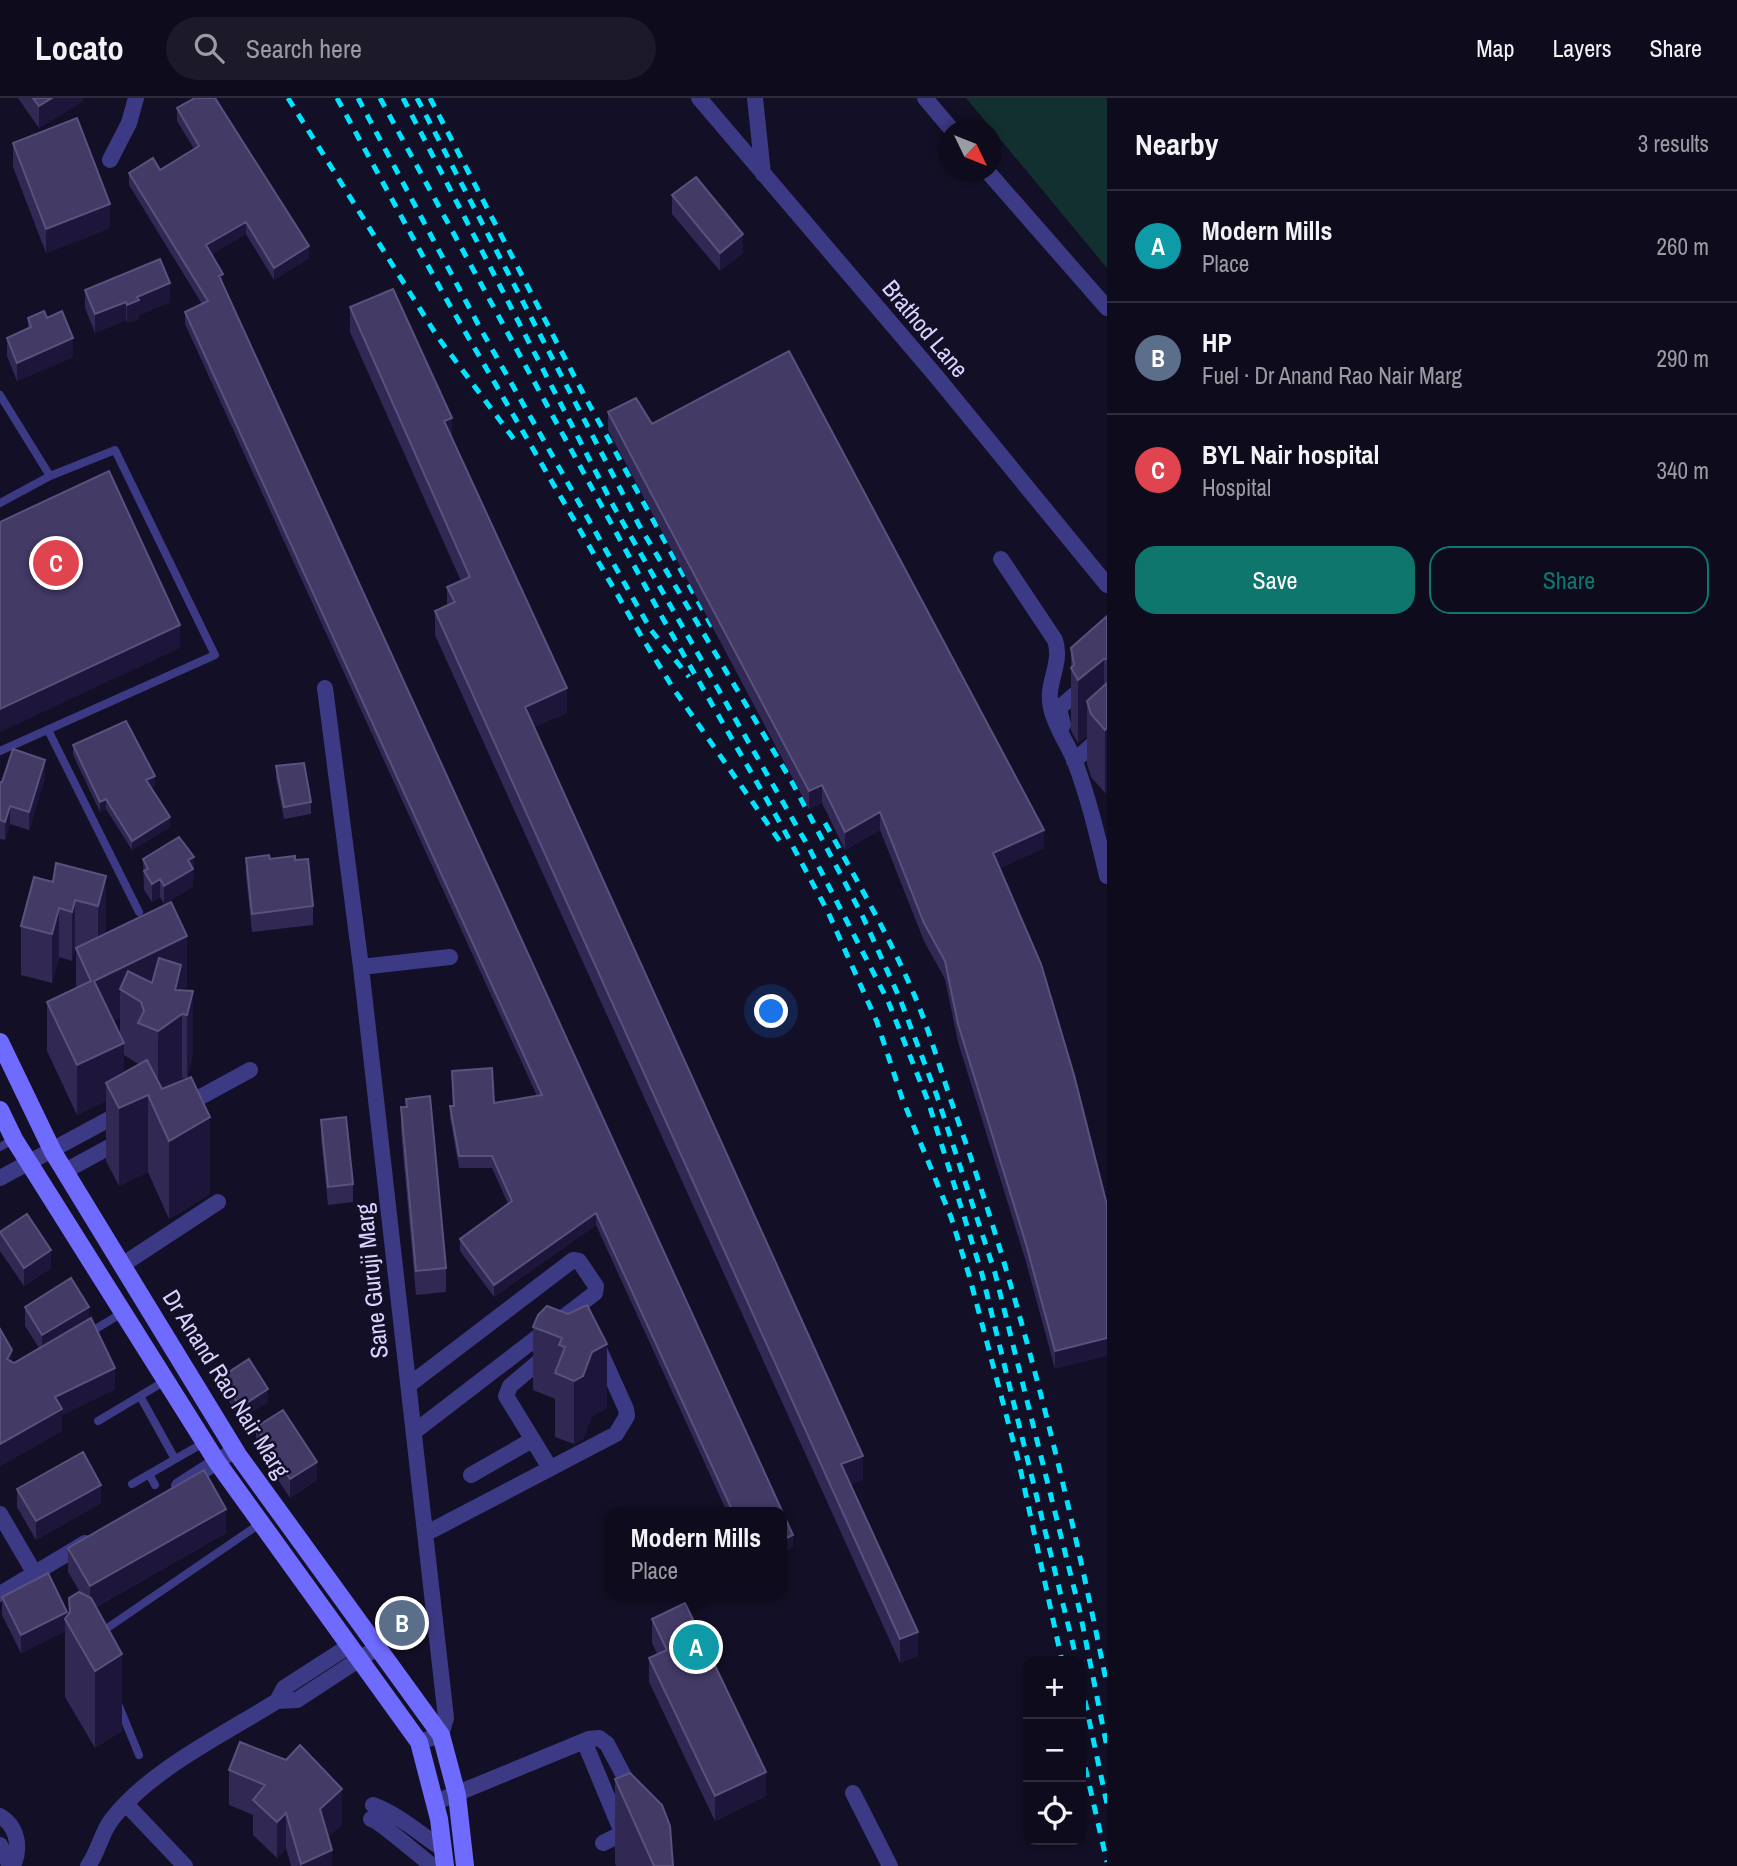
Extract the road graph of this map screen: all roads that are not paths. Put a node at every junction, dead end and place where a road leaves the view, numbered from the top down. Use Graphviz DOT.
graph roads {
  1 [pos="136,98"];
  2 [pos="755,98"];
  3 [pos="925,98"];
  4 [pos="707,100"];
  5 [pos="943,119"];
  6 [pos="110,160"];
  7 [pos="763,174"];
  8 [pos="997,182"];
  9 [pos="1107,308"];
  10 [pos="0,395"];
  11 [pos="50,476"];
  12 [pos="0,503"];
  13 [pos="1001,559"];
  14 [pos="1107,585"];
  15 [pos="1107,667"];
  16 [pos="325,688"];
  17 [pos="48,730"];
  18 [pos="1107,732"];
  19 [pos="0,751"];
  20 [pos="1077,758"];
  21 [pos="1099,811"];
  22 [pos="1107,876"];
  23 [pos="139,912"];
  24 [pos="450,957"];
  25 [pos="361,967"];
  26 [pos="0,1042"];
  27 [pos="250,1070"];
  28 [pos="136,1105"];
  29 [pos="0,1110"];
  30 [pos="167,1115"];
  31 [pos="143,1128"];
  32 [pos="7,1143"];
  33 [pos="53,1152"];
  34 [pos="29,1163"];
  35 [pos="65,1171"];
  36 [pos="0,1178"];
  37 [pos="218,1202"];
  38 [pos="122,1265"];
  39 [pos="122,1313"];
  40 [pos="591,1332"];
  41 [pos="82,1337"];
  42 [pos="557,1345"];
  43 [pos="165,1381"];
  44 [pos="408,1385"];
  45 [pos="140,1396"];
  46 [pos="98,1421"];
  47 [pos="414,1432"];
  48 [pos="533,1440"];
  49 [pos="205,1442"];
  50 [pos="235,1451"];
  51 [pos="175,1459"];
  52 [pos="217,1462"];
  53 [pos="550,1468"];
  54 [pos="149,1474"];
  55 [pos="471,1475"];
  56 [pos="132,1484"];
  57 [pos="155,1485"];
  58 [pos="150,1503"];
  59 [pos="0,1514"];
  60 [pos="261,1523"];
  61 [pos="104,1531"];
  62 [pos="425,1534"];
  63 [pos="35,1574"];
  64 [pos="0,1594"];
  65 [pos="91,1639"];
  66 [pos="378,1647"];
  67 [pos="354,1653"];
  68 [pos="112,1691"];
  69 [pos="441,1734"];
  70 [pos="584,1741"];
  71 [pos="419,1742"];
  72 [pos="139,1755"];
  73 [pos="853,1793"];
  74 [pos="457,1795"];
  75 [pos="436,1802"];
  76 [pos="125,1804"];
  77 [pos="639,1805"];
  78 [pos="0,1816"];
  79 [pos="603,1843"];
  80 [pos="0,1845"];
  81 [pos="404,1846"];
  82 [pos="444,1857"];
  83 [pos="11,1866"];
  84 [pos="88,1866"];
  85 [pos="186,1866"];
  86 [pos="407,1866"];
  87 [pos="433,1866"];
  88 [pos="465,1866"];
  89 [pos="890,1866"];
  1 -- 6 [label="street"];
  2 -- 7 [label="street"];
  3 -- 5 [label="street"];
  4 -- 7 [label="street, Brathod Lane"];
  7 -- 14 [label="street, Brathod Lane"];
  8 -- 9 [label="street"];
  10 -- 11 [label="lane"];
  11 -- 12 [label="lane"];
  11 -- 17 [label="lane"];
  13 -- 20 [label="street"];
  15 -- 20 [label="street"];
  16 -- 25 [label="street, Sane Guruji Marg"];
  17 -- 19 [label="lane"];
  17 -- 23 [label="lane"];
  18 -- 20 [label="street"];
  20 -- 21 [label="street"];
  21 -- 22 [label="street"];
  24 -- 25 [label="street"];
  25 -- 44 [label="street, Sane Guruji Marg"];
  26 -- 33 [label="main road, Dr Anand Rao Nair Marg"];
  27 -- 30 [label="street"];
  28 -- 33 [label="street"];
  29 -- 32 [label="main road, Dr Anand Rao Nair Marg"];
  31 -- 35 [label="street"];
  32 -- 34 [label="main road, Dr Anand Rao Nair Marg"];
  33 -- 34 [label="street"];
  33 -- 35 [label="main road, Dr Anand Rao Nair Marg"];
  34 -- 36 [label="street"];
  34 -- 39 [label="main road, Dr Anand Rao Nair Marg"];
  35 -- 38 [label="main road, Dr Anand Rao Nair Marg"];
  37 -- 38 [label="street"];
  38 -- 50 [label="main road, Dr Anand Rao Nair Marg"];
  39 -- 41 [label="lane"];
  39 -- 43 [label="main road, Dr Anand Rao Nair Marg"];
  40 -- 53 [label="street"];
  42 -- 48 [label="street"];
  43 -- 45 [label="lane"];
  43 -- 49 [label="main road, Dr Anand Rao Nair Marg"];
  44 -- 47 [label="street, Sane Guruji Marg"];
  44 -- 47 [label="street"];
  45 -- 46 [label="lane"];
  45 -- 51 [label="lane"];
  47 -- 62 [label="street, Sane Guruji Marg"];
  48 -- 53 [label="street"];
  48 -- 55 [label="street"];
  49 -- 51 [label="lane"];
  49 -- 52 [label="main road, Dr Anand Rao Nair Marg"];
  50 -- 52 [label="street"];
  50 -- 66 [label="main road, Dr Anand Rao Nair Marg"];
  51 -- 54 [label="lane"];
  52 -- 58 [label="street"];
  52 -- 60 [label="main road, Dr Anand Rao Nair Marg"];
  53 -- 62 [label="street"];
  54 -- 56 [label="lane"];
  54 -- 57 [label="lane"];
  59 -- 63 [label="street"];
  60 -- 65 [label="lane"];
  60 -- 67 [label="main road, Dr Anand Rao Nair Marg"];
  61 -- 63 [label="street"];
  62 -- 69 [label="street, Sane Guruji Marg"];
  63 -- 64 [label="street"];
  66 -- 67 [label="street"];
  66 -- 69 [label="main road, Dr Anand Rao Nair Marg"];
  67 -- 71 [label="main road, Dr Anand Rao Nair Marg"];
  67 -- 76 [label="street"];
  68 -- 72 [label="lane"];
  69 -- 71 [label="street"];
  69 -- 74 [label="main road, Sane Guruji Marg"];
  70 -- 74 [label="street"];
  70 -- 77 [label="street"];
  70 -- 79 [label="street"];
  71 -- 75 [label="main road"];
  73 -- 89 [label="street"];
  74 -- 75 [label="street"];
  74 -- 88 [label="main road, Sane Guruji Marg"];
  75 -- 82 [label="main road"];
  76 -- 84 [label="street"];
  76 -- 85 [label="street"];
  78 -- 83 [label="street"];
  80 -- 83 [label="street"];
  81 -- 82 [label="street"];
  81 -- 86 [label="street"];
  81 -- 87 [label="street"];
}
